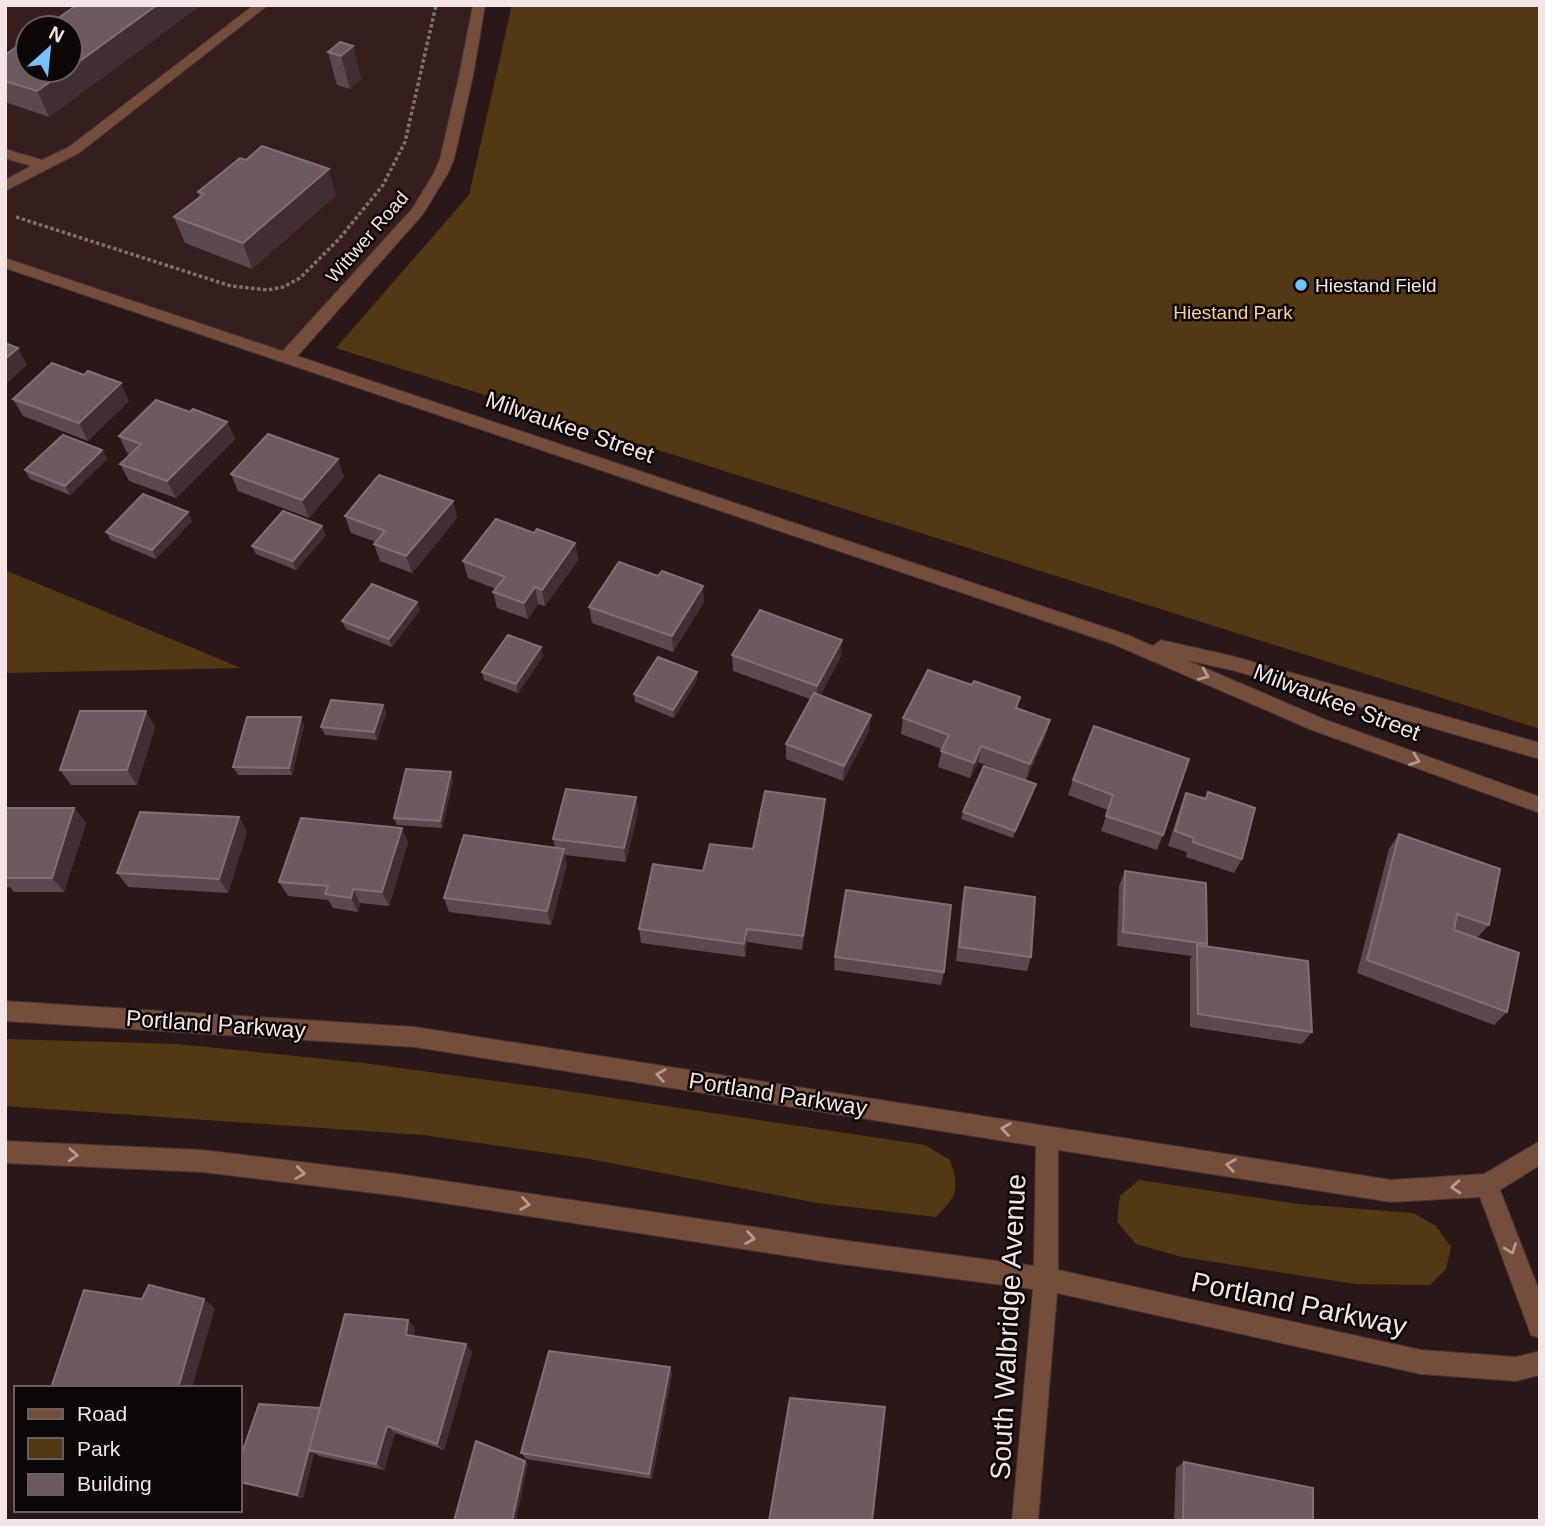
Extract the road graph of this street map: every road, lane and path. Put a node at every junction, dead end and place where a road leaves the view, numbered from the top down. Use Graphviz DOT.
graph roads {
  1 [pos="262,5"];
  2 [pos="436,5"];
  3 [pos="479,5"];
  4 [pos="5,153"];
  5 [pos="43,165"];
  6 [pos="5,187"];
  7 [pos="5,214"];
  8 [pos="5,263"];
  9 [pos="287,357"];
  10 [pos="1119,639"];
  11 [pos="1540,751"];
  12 [pos="1540,805"];
  13 [pos="5,1011"];
  14 [pos="1047,1136"];
  15 [pos="5,1152"];
  16 [pos="1540,1152"];
  17 [pos="1487,1185"];
  18 [pos="1046,1279"];
  19 [pos="1540,1326"];
  20 [pos="1540,1363"];
  21 [pos="1025,1521"];
  1 -- 5 [label="street"];
  2 -- 7 [label="path"];
  3 -- 9 [label="street, Wittwer Road"];
  4 -- 5 [label="street"];
  5 -- 6 [label="street"];
  8 -- 9 [label="street, Milwaukee Street"];
  9 -- 10 [label="street, Milwaukee Street"];
  10 -- 11 [label="street, Milwaukee Street"];
  10 -- 12 [label="street, Milwaukee Street, one-way"];
  14 -- 13 [label="street, Portland Parkway, one-way"];
  17 -- 14 [label="street, Portland Parkway, one-way"];
  14 -- 18 [label="street, South Walbridge Avenue"];
  15 -- 18 [label="street, Portland Parkway, one-way"];
  16 -- 17 [label="street, Portland Parkway"];
  17 -- 19 [label="street, one-way"];
  18 -- 20 [label="street, Portland Parkway"];
  18 -- 21 [label="street, South Walbridge Avenue"];
}
